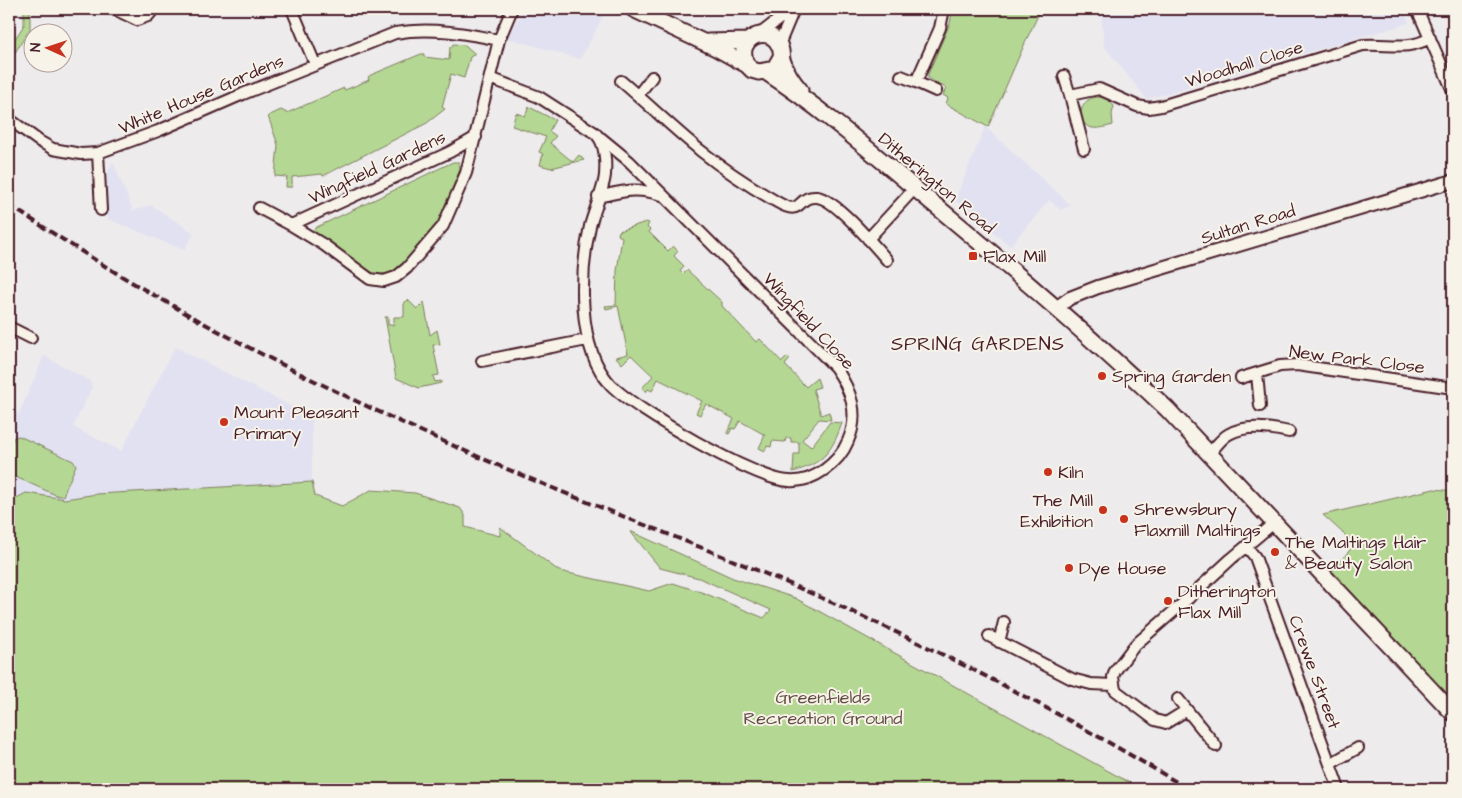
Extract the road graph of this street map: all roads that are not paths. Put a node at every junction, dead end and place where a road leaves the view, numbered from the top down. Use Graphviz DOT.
graph roads {
  1 [pos="114,9"];
  2 [pos="154,9"];
  3 [pos="292,9"];
  4 [pos="512,9"];
  5 [pos="632,9"];
  6 [pos="793,9"];
  7 [pos="944,9"];
  8 [pos="1417,9"];
  9 [pos="754,38"];
  10 [pos="1430,38"];
  11 [pos="499,40"];
  12 [pos="702,42"];
  13 [pos="780,51"];
  14 [pos="315,64"];
  15 [pos="747,65"];
  16 [pos="766,72"];
  17 [pos="901,76"];
  18 [pos="1064,76"];
  19 [pos="652,77"];
  20 [pos="490,78"];
  21 [pos="621,81"];
  22 [pos="916,82"];
  23 [pos="936,91"];
  24 [pos="1453,91"];
  25 [pos="638,95"];
  26 [pos="1070,95"];
  27 [pos="815,107"];
  28 [pos="9,119"];
  29 [pos="476,137"];
  30 [pos="601,138"];
  31 [pos="1084,149"];
  32 [pos="98,153"];
  33 [pos="1453,181"];
  34 [pos="915,188"];
  35 [pos="663,195"];
  36 [pos="598,197"];
  37 [pos="259,208"];
  38 [pos="101,210"];
  39 [pos="291,225"];
  40 [pos="868,239"];
  41 [pos="887,260"];
  42 [pos="1056,308"];
  43 [pos="9,326"];
  44 [pos="31,338"];
  45 [pos="587,340"];
  46 [pos="482,361"];
  47 [pos="1257,374"];
  48 [pos="1241,378"];
  49 [pos="1453,388"];
  50 [pos="1260,406"];
  51 [pos="1289,432"];
  52 [pos="1209,454"];
  53 [pos="1275,522"];
  54 [pos="1247,547"];
  55 [pos="1004,622"];
  56 [pos="989,636"];
  57 [pos="999,642"];
  58 [pos="1113,685"];
  59 [pos="1178,699"];
  60 [pos="1187,710"];
  61 [pos="1453,713"];
  62 [pos="1216,746"];
  63 [pos="1358,748"];
  64 [pos="1330,764"];
  65 [pos="1340,789"];
  1 -- 2 [label="street"];
  3 -- 14 [label="street"];
  4 -- 11 [label="street, Wingfield Gardens"];
  5 -- 12 [label="main road, Ditherington Road"];
  6 -- 9 [label="street"];
  6 -- 13 [label="street"];
  7 -- 22 [label="street"];
  8 -- 10 [label="street"];
  9 -- 12 [label="main road, Ditherington Road"];
  9 -- 13 [label="main road"];
  9 -- 15 [label="main road"];
  10 -- 24 [label="street"];
  10 -- 26 [label="street, Woodhall Close"];
  11 -- 14 [label="street, White House Gardens"];
  11 -- 20 [label="street, Wingfield Gardens"];
  12 -- 15 [label="main road, Ditherington Road"];
  13 -- 16 [label="main road"];
  13 -- 27 [label="main road, Ditherington Road"];
  14 -- 32 [label="street, White House Gardens"];
  15 -- 16 [label="main road, Ditherington Road"];
  16 -- 27 [label="main road, Ditherington Road"];
  17 -- 22 [label="street"];
  18 -- 26 [label="street"];
  19 -- 25 [label="street"];
  20 -- 29 [label="street, Wingfield Gardens"];
  20 -- 30 [label="street, Wingfield Close"];
  21 -- 25 [label="street"];
  22 -- 23 [label="street"];
  25 -- 40 [label="street"];
  26 -- 31 [label="street"];
  27 -- 34 [label="main road, Ditherington Road"];
  28 -- 32 [label="street, White House Gardens"];
  29 -- 39 [label="street, Wingfield Gardens"];
  29 -- 39 [label="street, Wingfield Gardens"];
  30 -- 35 [label="street, Wingfield Close"];
  30 -- 36 [label="street, Wingfield Close"];
  32 -- 38 [label="street"];
  33 -- 42 [label="street, Sultan Road"];
  34 -- 40 [label="street"];
  34 -- 42 [label="main road, Ditherington Road"];
  35 -- 36 [label="street"];
  35 -- 45 [label="street, Wingfield Close"];
  36 -- 45 [label="street, Wingfield Close"];
  37 -- 39 [label="street, Wingfield Gardens"];
  40 -- 41 [label="street"];
  42 -- 52 [label="main road, Ditherington Road"];
  43 -- 44 [label="street"];
  45 -- 46 [label="street"];
  47 -- 48 [label="street, New Park Close"];
  47 -- 49 [label="street, New Park Close"];
  47 -- 50 [label="street"];
  51 -- 52 [label="street"];
  52 -- 53 [label="main road, Ditherington Road"];
  53 -- 54 [label="street"];
  53 -- 61 [label="main road, Ditherington Road"];
  54 -- 58 [label="street"];
  54 -- 64 [label="street, Crewe Street"];
  55 -- 57 [label="street"];
  56 -- 57 [label="street"];
  57 -- 58 [label="street"];
  58 -- 60 [label="street"];
  59 -- 60 [label="street"];
  60 -- 62 [label="street"];
  63 -- 64 [label="street"];
  64 -- 65 [label="street, Crewe Street"];
}
